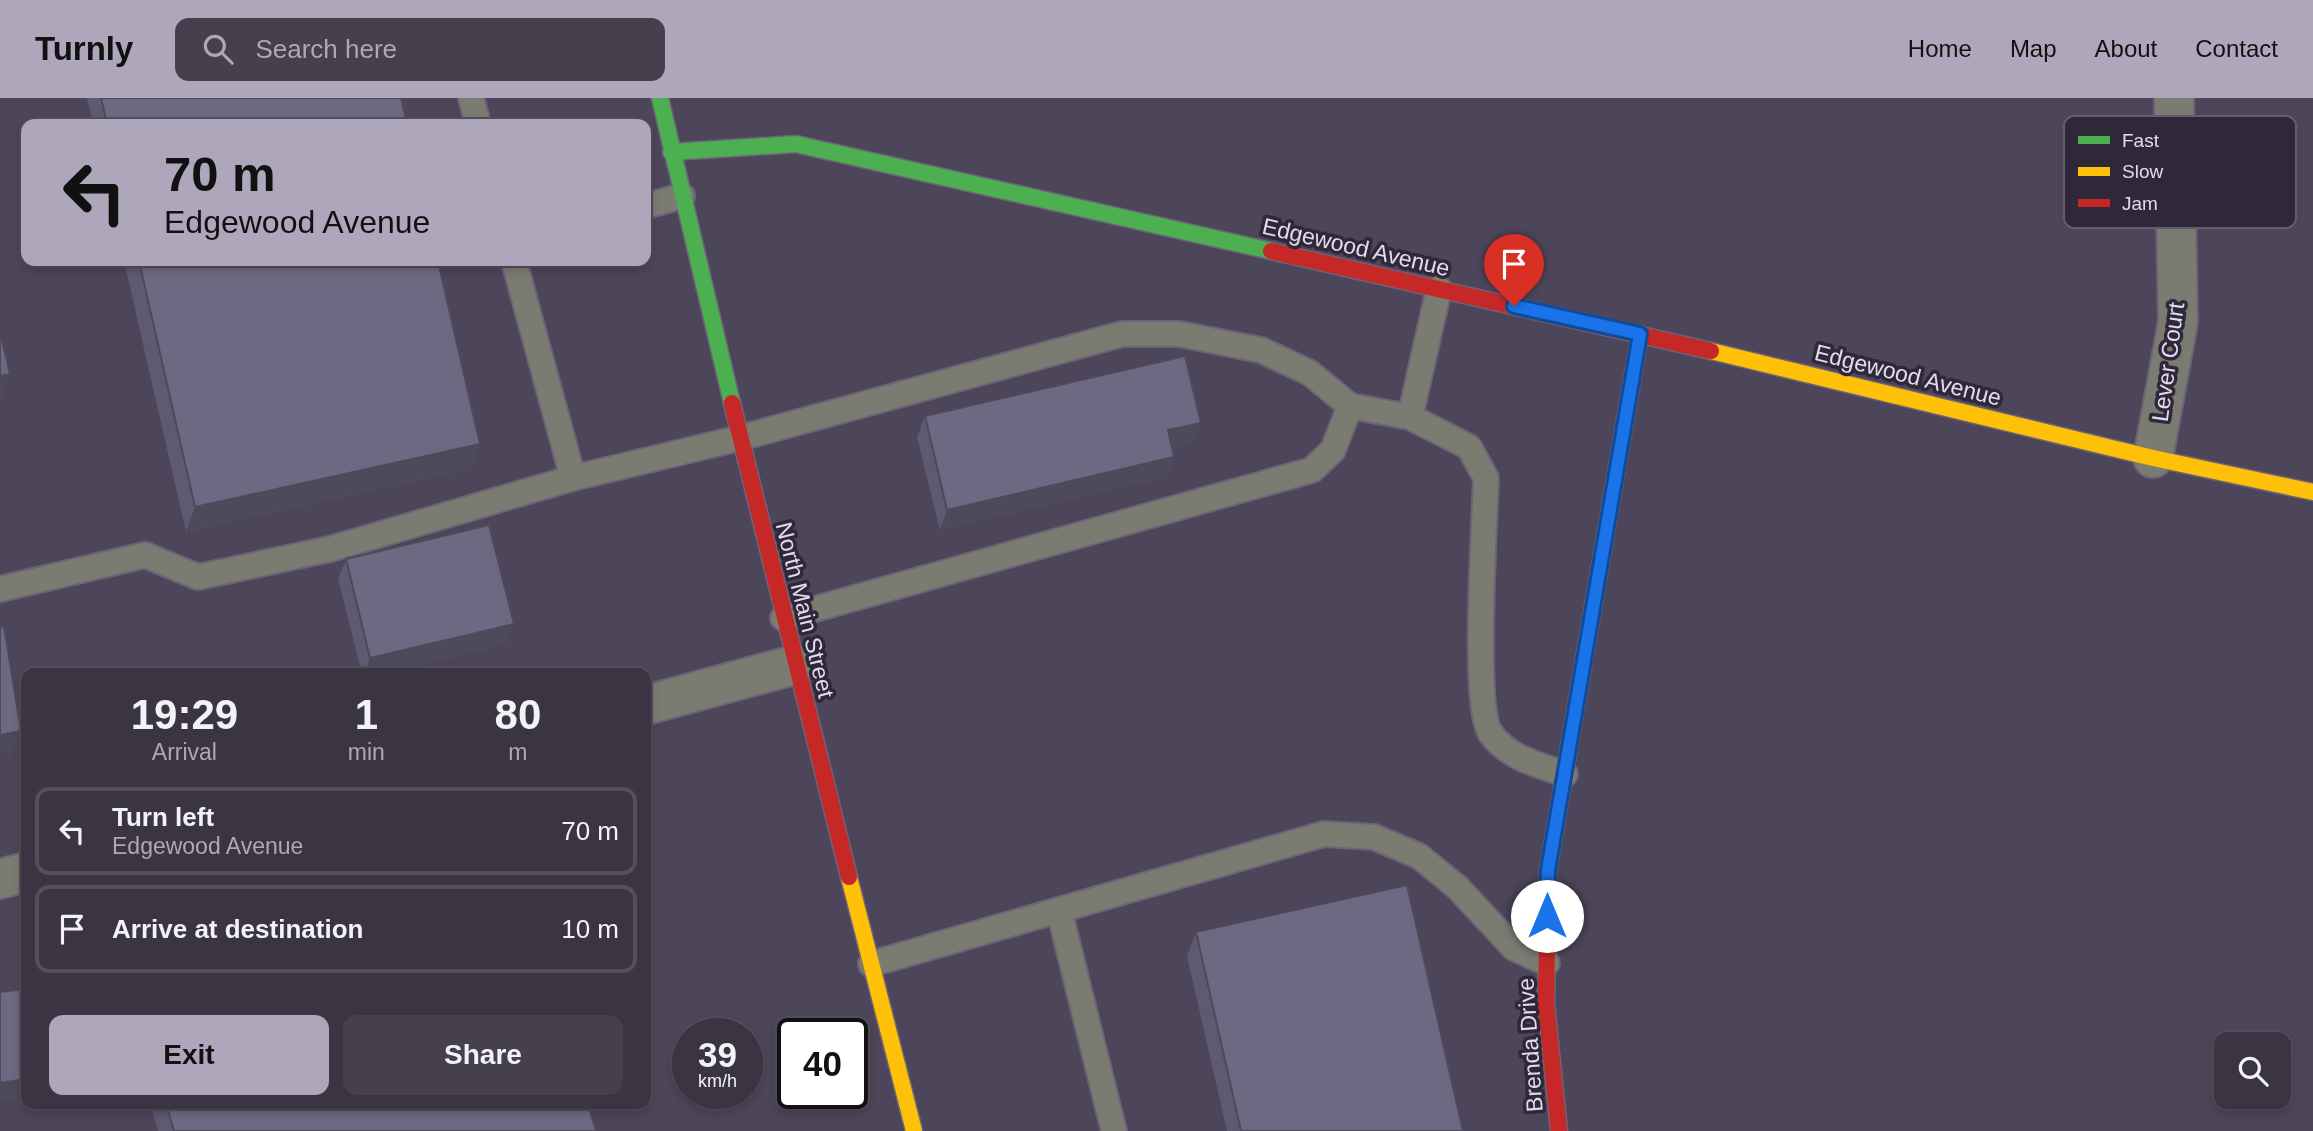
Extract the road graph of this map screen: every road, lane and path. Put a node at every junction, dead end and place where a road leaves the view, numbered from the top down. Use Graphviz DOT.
graph roads {
  1 [pos="471,98"];
  2 [pos="660,98"];
  3 [pos="2174,98"];
  4 [pos="2174,116"];
  5 [pos="477,119"];
  6 [pos="671,152"];
  7 [pos="682,196"];
  8 [pos="651,205"];
  9 [pos="2176,228"];
  10 [pos="515,266"];
  11 [pos="1439,289"];
  12 [pos="1640,334"];
  13 [pos="1350,406"];
  14 [pos="1410,417"];
  15 [pos="740,438"];
  16 [pos="2153,458"];
  17 [pos="573,478"];
  18 [pos="2313,492"];
  19 [pos="0,589"];
  20 [pos="783,618"];
  21 [pos="794,665"];
  22 [pos="651,704"];
  23 [pos="1565,774"];
  24 [pos="21,873"];
  25 [pos="0,879"];
  26 [pos="1059,910"];
  27 [pos="1547,963"];
  28 [pos="871,964"];
  29 [pos="914,1131"];
  30 [pos="1114,1131"];
  31 [pos="1559,1131"];
  1 -- 5 [label="lane"];
  2 -- 6 [label="street, North Main Street"];
  3 -- 4 [label="street, Lever Court"];
  6 -- 7 [label="street, North Main Street"];
  6 -- 11 [label="street, Edgewood Avenue"];
  7 -- 8 [label="lane"];
  7 -- 15 [label="street, North Main Street"];
  9 -- 16 [label="street, Lever Court"];
  10 -- 17 [label="lane"];
  11 -- 12 [label="street, Edgewood Avenue"];
  11 -- 14 [label="lane"];
  12 -- 16 [label="street, Edgewood Avenue"];
  12 -- 23 [label="street, Brenda Drive"];
  13 -- 14 [label="lane"];
  13 -- 15 [label="lane"];
  13 -- 20 [label="lane"];
  14 -- 23 [label="lane"];
  15 -- 17 [label="lane"];
  15 -- 20 [label="street, North Main Street"];
  16 -- 18 [label="street, Edgewood Avenue"];
  17 -- 19 [label="lane"];
  20 -- 21 [label="street, North Main Street"];
  21 -- 22 [label="street"];
  21 -- 28 [label="street, North Main Street"];
  23 -- 27 [label="street, Brenda Drive"];
  24 -- 25 [label="street"];
  26 -- 27 [label="lane"];
  26 -- 28 [label="lane"];
  26 -- 30 [label="lane"];
  27 -- 31 [label="street, Brenda Drive"];
  28 -- 29 [label="street, North Main Street"];
}
